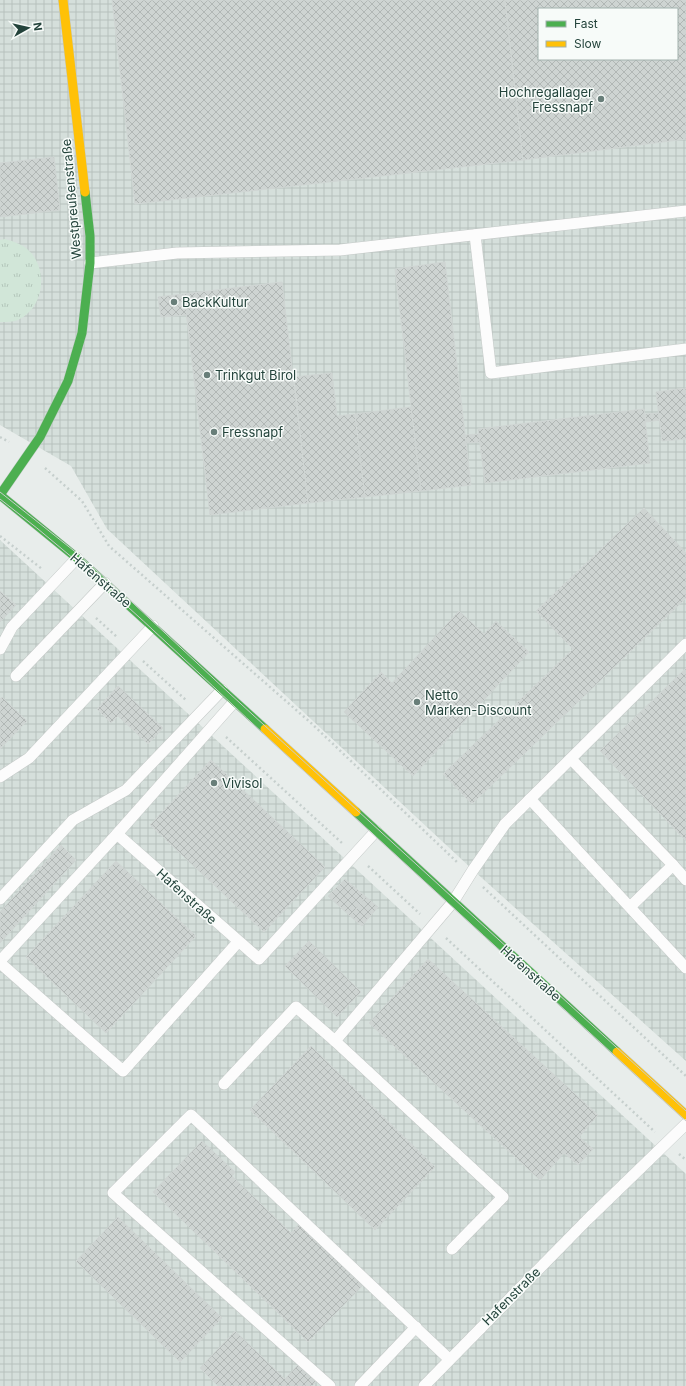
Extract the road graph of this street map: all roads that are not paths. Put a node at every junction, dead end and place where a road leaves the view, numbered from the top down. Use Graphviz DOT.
graph roads {
  1 [pos="62,0"];
  2 [pos="686,211"];
  3 [pos="475,235"];
  4 [pos="90,262"];
  5 [pos="686,349"];
  6 [pos="0,495"];
  7 [pos="77,558"];
  8 [pos="105,583"];
  9 [pos="153,626"];
  10 [pos="686,644"];
  11 [pos="0,649"];
  12 [pos="16,676"];
  13 [pos="222,690"];
  14 [pos="234,702"];
  15 [pos="571,759"];
  16 [pos="0,777"];
  17 [pos="530,799"];
  18 [pos="376,831"];
  19 [pos="117,834"];
  20 [pos="673,865"];
  21 [pos="686,880"];
  22 [pos="0,899"];
  23 [pos="453,902"];
  24 [pos="630,907"];
  25 [pos="238,942"];
  26 [pos="0,962"];
  27 [pos="686,968"];
  28 [pos="335,1041"];
  29 [pos="224,1084"];
  30 [pos="686,1115"];
  31 [pos="686,1124"];
  32 [pos="452,1249"];
  33 [pos="416,1327"];
  34 [pos="449,1359"];
  35 [pos="330,1386"];
  36 [pos="360,1386"];
  37 [pos="424,1386"];
  1 -- 4 [label="street, Westpreußenstraße"];
  2 -- 3 [label="lane"];
  3 -- 4 [label="lane"];
  3 -- 5 [label="lane"];
  4 -- 6 [label="street, Westpreußenstraße"];
  6 -- 7 [label="street, Hafenstraße"];
  7 -- 8 [label="street, Hafenstraße"];
  7 -- 11 [label="lane"];
  8 -- 9 [label="street, Hafenstraße"];
  8 -- 12 [label="lane"];
  9 -- 13 [label="street, Hafenstraße"];
  9 -- 16 [label="lane"];
  10 -- 15 [label="lane"];
  13 -- 14 [label="street, Hafenstraße"];
  13 -- 22 [label="lane"];
  14 -- 18 [label="street, Hafenstraße"];
  14 -- 19 [label="lane"];
  15 -- 17 [label="lane"];
  15 -- 20 [label="lane"];
  17 -- 23 [label="lane"];
  17 -- 24 [label="lane"];
  18 -- 23 [label="street, Hafenstraße"];
  18 -- 25 [label="lane, Hafenstraße"];
  19 -- 25 [label="lane, Hafenstraße"];
  19 -- 26 [label="lane"];
  20 -- 21 [label="lane"];
  20 -- 24 [label="lane"];
  23 -- 28 [label="lane"];
  23 -- 30 [label="street, Hafenstraße"];
  24 -- 27 [label="lane"];
  25 -- 26 [label="lane"];
  28 -- 29 [label="lane"];
  28 -- 32 [label="lane"];
  31 -- 34 [label="lane, Hafenstraße"];
  33 -- 34 [label="lane"];
  33 -- 35 [label="lane"];
  33 -- 36 [label="lane"];
  34 -- 37 [label="lane, Hafenstraße"];
}
